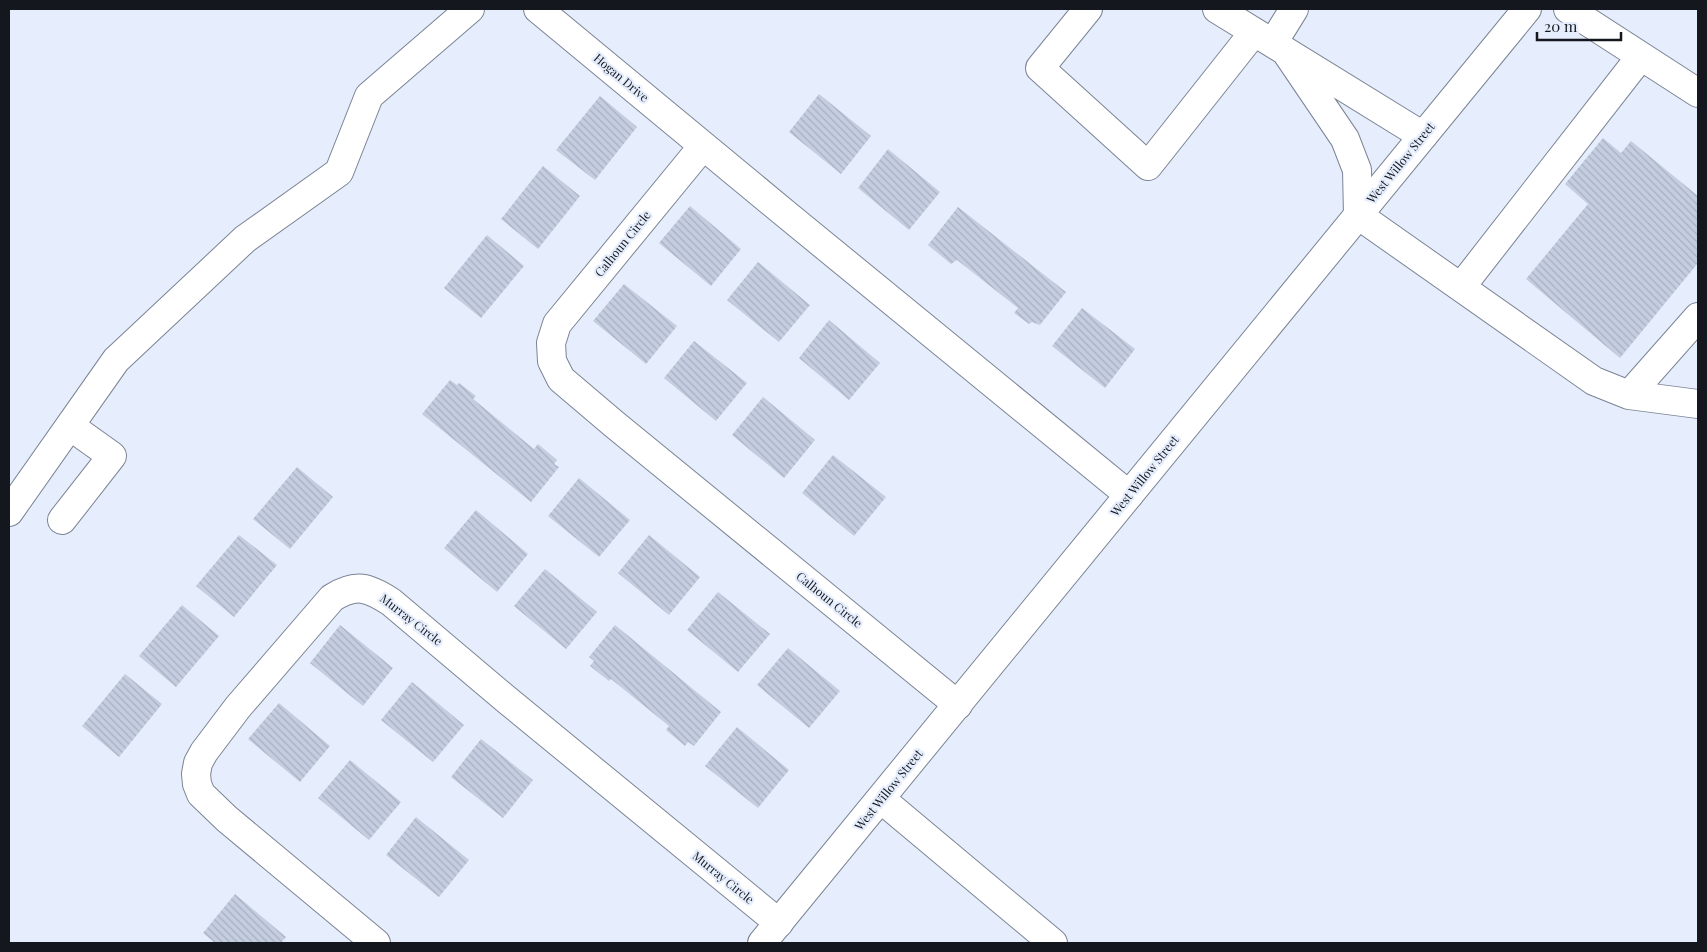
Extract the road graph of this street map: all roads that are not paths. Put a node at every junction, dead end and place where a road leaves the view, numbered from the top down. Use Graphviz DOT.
graph roads {
  1 [pos="470,9"];
  2 [pos="538,9"];
  3 [pos="1088,9"];
  4 [pos="1217,9"];
  5 [pos="1294,9"];
  6 [pos="1527,9"];
  7 [pos="1568,9"];
  8 [pos="1271,42"];
  9 [pos="1641,56"];
  10 [pos="1698,93"];
  11 [pos="1423,136"];
  12 [pos="704,146"];
  13 [pos="1358,215"];
  14 [pos="1460,287"];
  15 [pos="1698,317"];
  16 [pos="1629,394"];
  17 [pos="1698,404"];
  18 [pos="70,426"];
  19 [pos="1130,495"];
  20 [pos="9,512"];
  21 [pos="62,520"];
  22 [pos="958,705"];
  23 [pos="881,799"];
  24 [pos="770,933"];
  25 [pos="376,943"];
  26 [pos="1053,943"];
  1 -- 18 [label="street"];
  2 -- 12 [label="street, Hogan Drive"];
  3 -- 8 [label="street"];
  4 -- 8 [label="street"];
  5 -- 8 [label="street"];
  6 -- 11 [label="street, West Willow Street"];
  7 -- 9 [label="street"];
  8 -- 11 [label="street"];
  8 -- 13 [label="street"];
  9 -- 10 [label="street"];
  9 -- 14 [label="street"];
  11 -- 13 [label="street, West Willow Street"];
  12 -- 19 [label="street"];
  12 -- 22 [label="street, Calhoun Circle"];
  13 -- 14 [label="street"];
  13 -- 19 [label="street, West Willow Street"];
  14 -- 16 [label="street"];
  15 -- 16 [label="street"];
  16 -- 17 [label="street"];
  18 -- 20 [label="street"];
  18 -- 21 [label="street"];
  19 -- 22 [label="street, West Willow Street"];
  22 -- 23 [label="street, West Willow Street"];
  23 -- 24 [label="street, West Willow Street"];
  23 -- 26 [label="street"];
  24 -- 25 [label="street, Murray Circle"];
}
